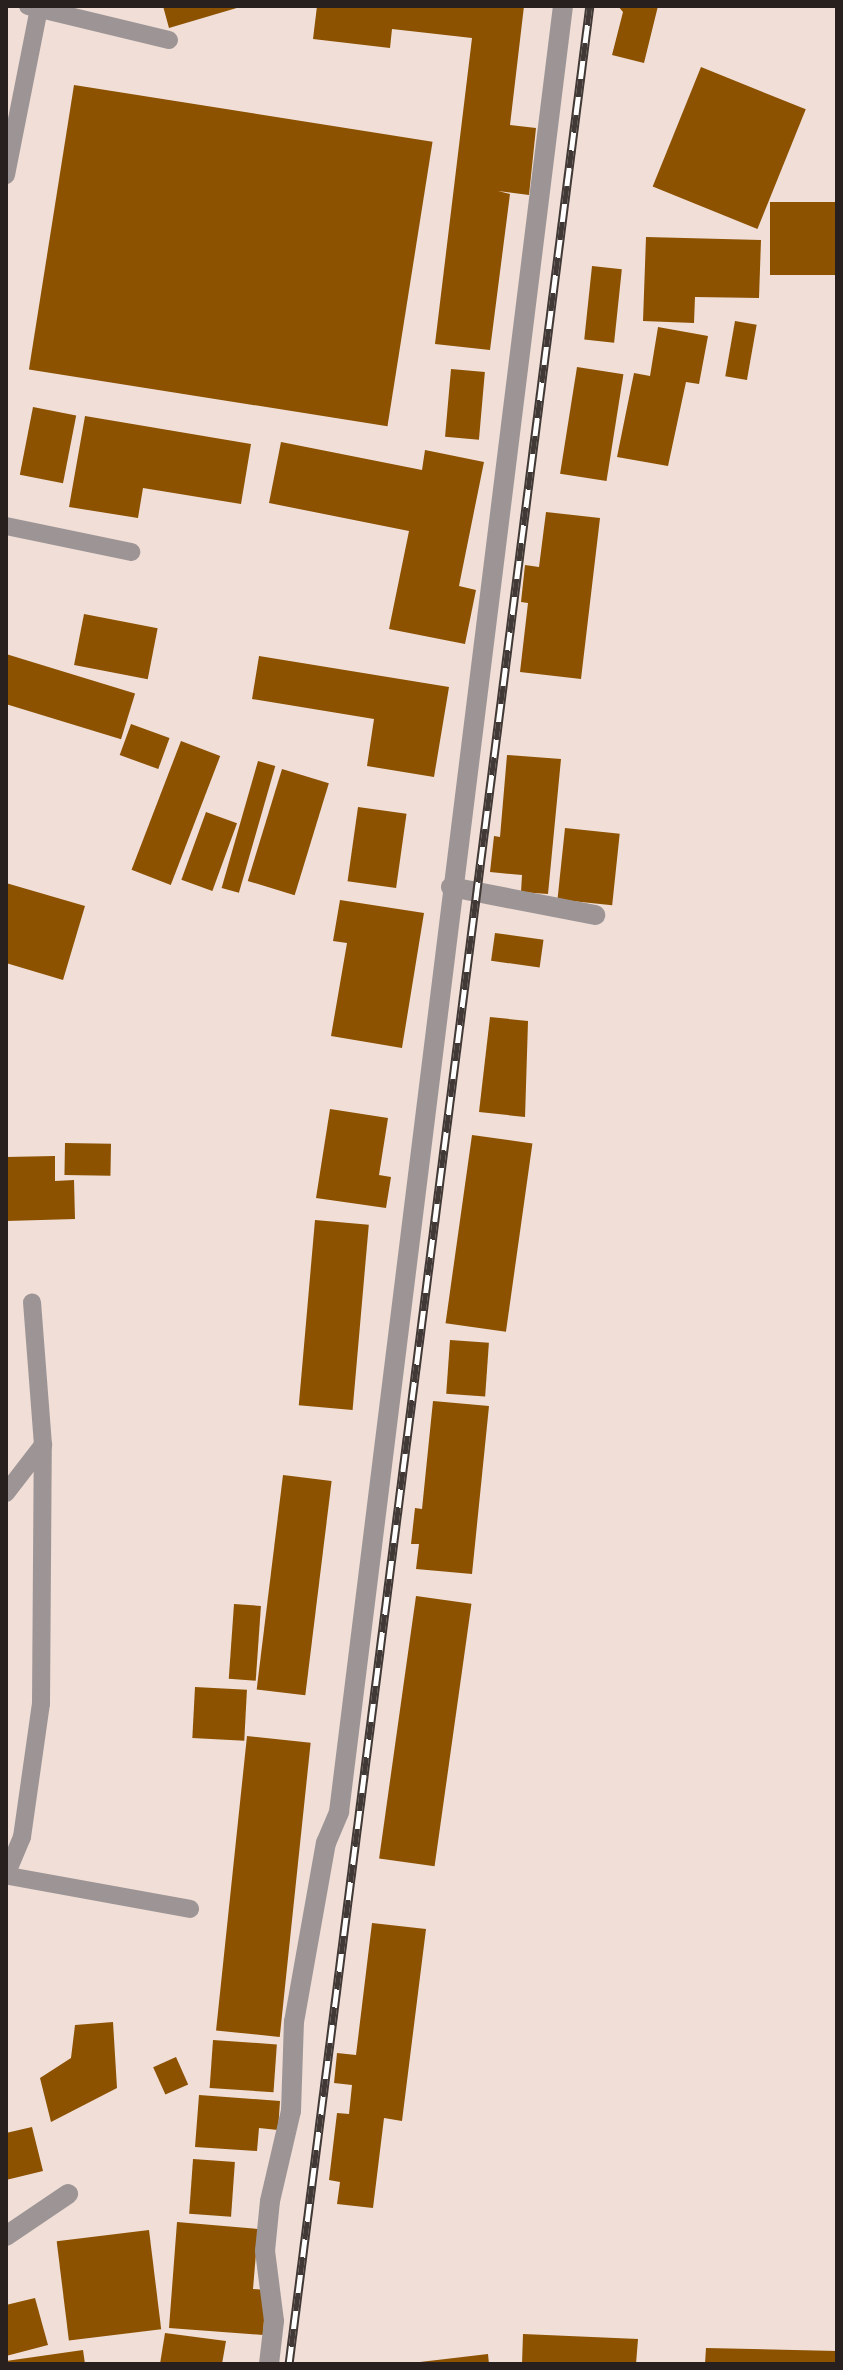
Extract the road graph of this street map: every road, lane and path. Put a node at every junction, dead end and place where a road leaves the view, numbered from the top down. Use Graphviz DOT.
graph roads {
  1 [pos="563,6"];
  2 [pos="34,7"];
  3 [pos="169,40"];
  4 [pos="6,175"];
  5 [pos="6,526"];
  6 [pos="131,552"];
  7 [pos="451,887"];
  8 [pos="595,915"];
  9 [pos="32,1302"];
  10 [pos="43,1445"];
  11 [pos="6,1493"];
  12 [pos="7,1875"];
  13 [pos="190,1909"];
  14 [pos="68,2194"];
  15 [pos="6,2236"];
  16 [pos="269,2364"];
  1 -- 7 [label="street"];
  2 -- 3 [label="lane"];
  2 -- 4 [label="lane"];
  5 -- 6 [label="lane"];
  7 -- 8 [label="street"];
  7 -- 16 [label="street"];
  9 -- 10 [label="lane"];
  10 -- 11 [label="lane"];
  10 -- 12 [label="lane"];
  12 -- 13 [label="lane"];
  14 -- 15 [label="street"];
}
